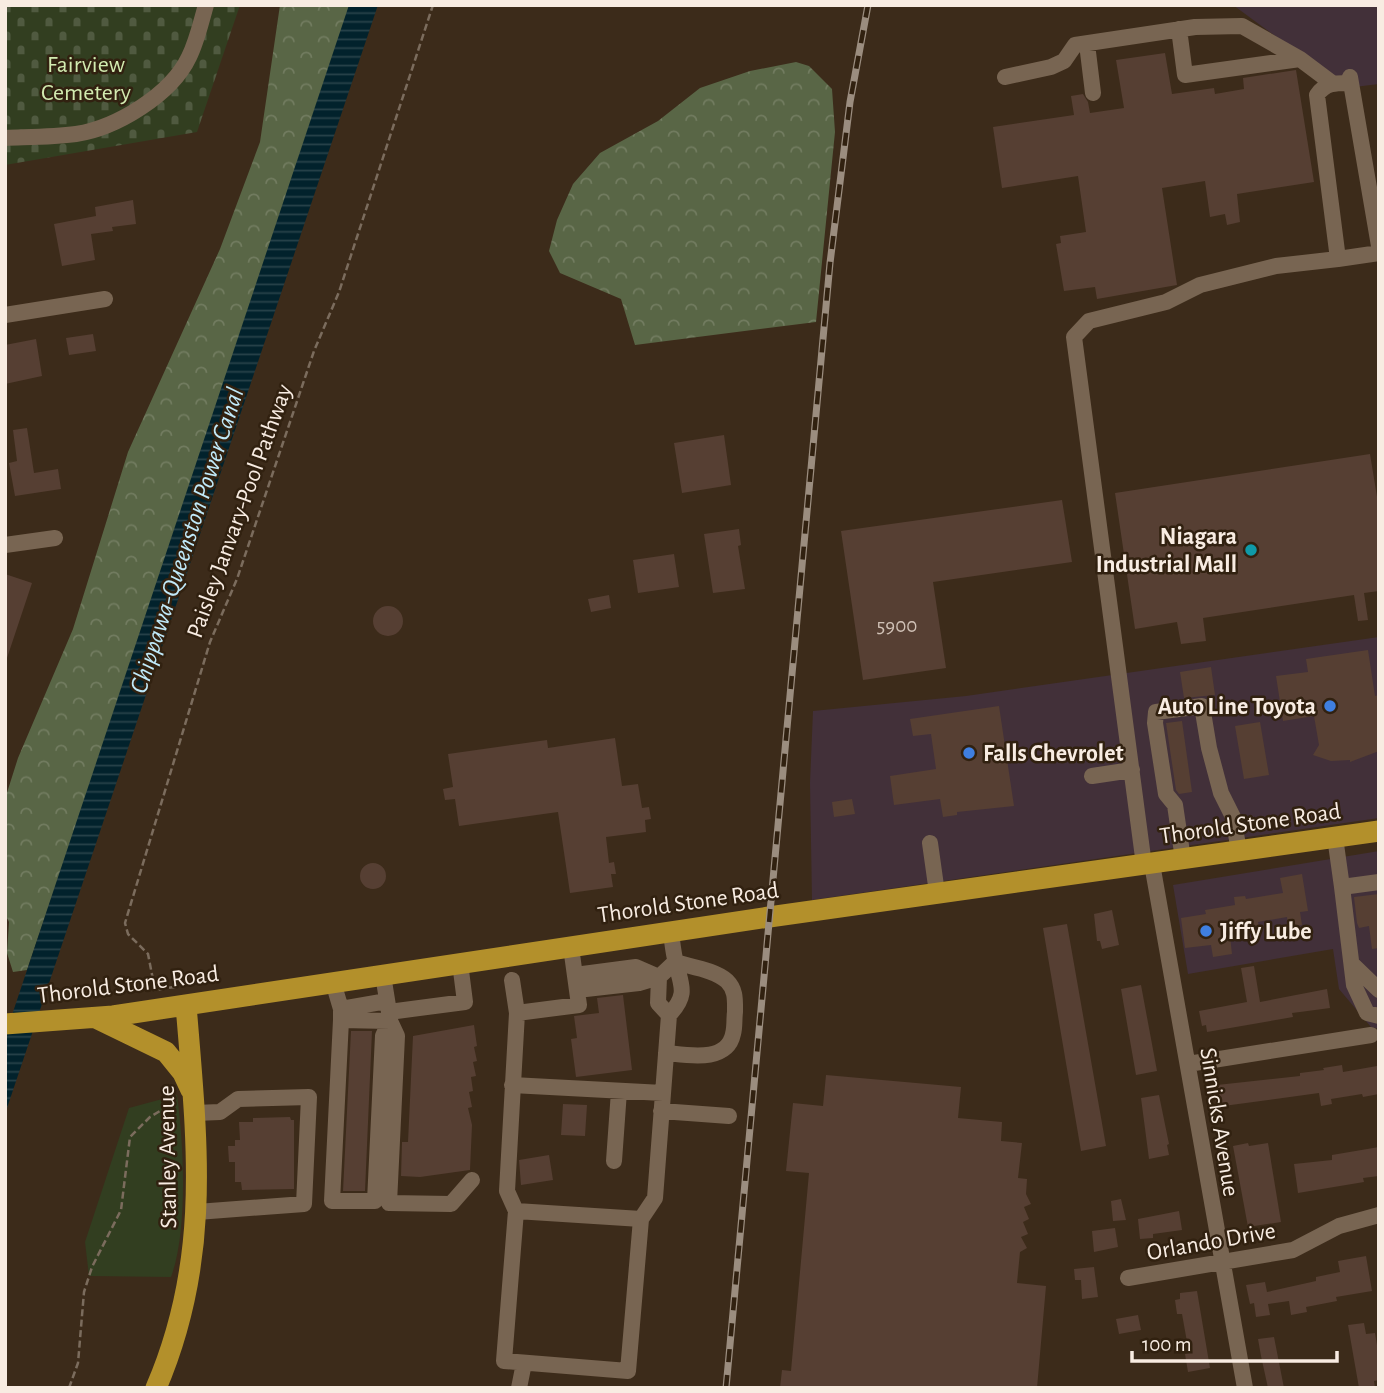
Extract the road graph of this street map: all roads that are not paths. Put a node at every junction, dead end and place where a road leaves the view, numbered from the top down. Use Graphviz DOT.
graph roads {
  1 [pos="206,5"];
  2 [pos="1179,30"];
  3 [pos="1087,44"];
  4 [pos="1300,59"];
  5 [pos="1005,77"];
  6 [pos="1332,83"];
  7 [pos="1093,93"];
  8 [pos="5,138"];
  9 [pos="1379,246"];
  10 [pos="1379,253"];
  11 [pos="1338,259"];
  12 [pos="105,299"];
  13 [pos="5,316"];
  14 [pos="55,538"];
  15 [pos="5,545"];
  16 [pos="1133,774"];
  17 [pos="1163,774"];
  18 [pos="1092,776"];
  19 [pos="1379,831"];
  20 [pos="1335,837"];
  21 [pos="930,843"];
  22 [pos="1239,851"];
  23 [pos="1182,859"];
  24 [pos="1148,864"];
  25 [pos="1379,882"];
  26 [pos="1342,887"];
  27 [pos="937,893"];
  28 [pos="671,932"];
  29 [pos="571,947"];
  30 [pos="675,962"];
  31 [pos="460,963"];
  32 [pos="1352,964"];
  33 [pos="383,975"];
  34 [pos="659,976"];
  35 [pos="512,980"];
  36 [pos="333,982"];
  37 [pos="576,983"];
  38 [pos="1379,990"];
  39 [pos="181,1006"];
  40 [pos="388,1011"];
  41 [pos="517,1013"];
  42 [pos="341,1014"];
  43 [pos="669,1015"];
  44 [pos="1379,1016"];
  45 [pos="96,1018"];
  46 [pos="5,1024"];
  47 [pos="1371,1035"];
  48 [pos="666,1053"];
  49 [pos="1188,1064"];
  50 [pos="512,1085"];
  51 [pos="619,1091"];
  52 [pos="663,1093"];
  53 [pos="187,1100"];
  54 [pos="662,1111"];
  55 [pos="729,1116"];
  56 [pos="614,1161"];
  57 [pos="472,1180"];
  58 [pos="516,1211"];
  59 [pos="197,1212"];
  60 [pos="1379,1215"];
  61 [pos="641,1219"];
  62 [pos="1223,1263"];
  63 [pos="1128,1278"];
  64 [pos="524,1363"];
  65 [pos="156,1388"];
  66 [pos="519,1388"];
  67 [pos="1245,1388"];
  1 -- 8 [label="street"];
  2 -- 3 [label="street"];
  2 -- 4 [label="street"];
  2 -- 4 [label="street"];
  3 -- 5 [label="street"];
  3 -- 7 [label="street"];
  4 -- 6 [label="street"];
  6 -- 9 [label="street"];
  6 -- 11 [label="street"];
  10 -- 11 [label="street"];
  11 -- 16 [label="street, Sinnicks Avenue"];
  12 -- 13 [label="street"];
  14 -- 15 [label="street"];
  16 -- 17 [label="street"];
  16 -- 18 [label="street"];
  16 -- 24 [label="street, Sinnicks Avenue"];
  17 -- 22 [label="street"];
  17 -- 23 [label="street"];
  19 -- 20 [label="main road, Thorold Stone Road"];
  20 -- 22 [label="main road, Thorold Stone Road"];
  20 -- 26 [label="street"];
  21 -- 27 [label="street"];
  22 -- 23 [label="main road, Thorold Stone Road"];
  23 -- 24 [label="main road, Thorold Stone Road"];
  24 -- 27 [label="main road, Thorold Stone Road"];
  24 -- 49 [label="street, Sinnicks Avenue"];
  25 -- 26 [label="street"];
  26 -- 32 [label="street"];
  27 -- 28 [label="main road, Thorold Stone Road"];
  28 -- 29 [label="main road, Thorold Stone Road"];
  28 -- 30 [label="street"];
  29 -- 31 [label="main road, Thorold Stone Road"];
  29 -- 37 [label="street"];
  30 -- 34 [label="street"];
  30 -- 43 [label="street"];
  30 -- 48 [label="street"];
  31 -- 33 [label="main road, Thorold Stone Road"];
  31 -- 40 [label="street"];
  32 -- 38 [label="street"];
  32 -- 44 [label="street"];
  33 -- 36 [label="main road, Thorold Stone Road"];
  33 -- 40 [label="street"];
  34 -- 37 [label="street"];
  34 -- 43 [label="street"];
  35 -- 41 [label="street"];
  36 -- 39 [label="main road, Thorold Stone Road"];
  36 -- 42 [label="street"];
  37 -- 41 [label="street"];
  39 -- 45 [label="main road, Thorold Stone Road"];
  39 -- 53 [label="main road, Stanley Avenue"];
  40 -- 42 [label="street"];
  40 -- 42 [label="street"];
  40 -- 57 [label="street"];
  41 -- 50 [label="street"];
  43 -- 48 [label="street"];
  45 -- 46 [label="main road, Thorold Stone Road"];
  45 -- 53 [label="main road"];
  47 -- 49 [label="street"];
  48 -- 52 [label="street"];
  49 -- 62 [label="street, Sinnicks Avenue"];
  50 -- 51 [label="street"];
  50 -- 58 [label="street"];
  51 -- 52 [label="street"];
  51 -- 56 [label="street"];
  52 -- 54 [label="street"];
  53 -- 59 [label="main road, Stanley Avenue"];
  53 -- 59 [label="street"];
  54 -- 55 [label="street"];
  54 -- 61 [label="street"];
  58 -- 61 [label="street"];
  58 -- 64 [label="street"];
  59 -- 65 [label="main road, Stanley Avenue"];
  60 -- 62 [label="street, Orlando Drive"];
  61 -- 64 [label="street"];
  62 -- 63 [label="street, Orlando Drive"];
  62 -- 67 [label="street, Sinnicks Avenue"];
  64 -- 66 [label="street"];
}
